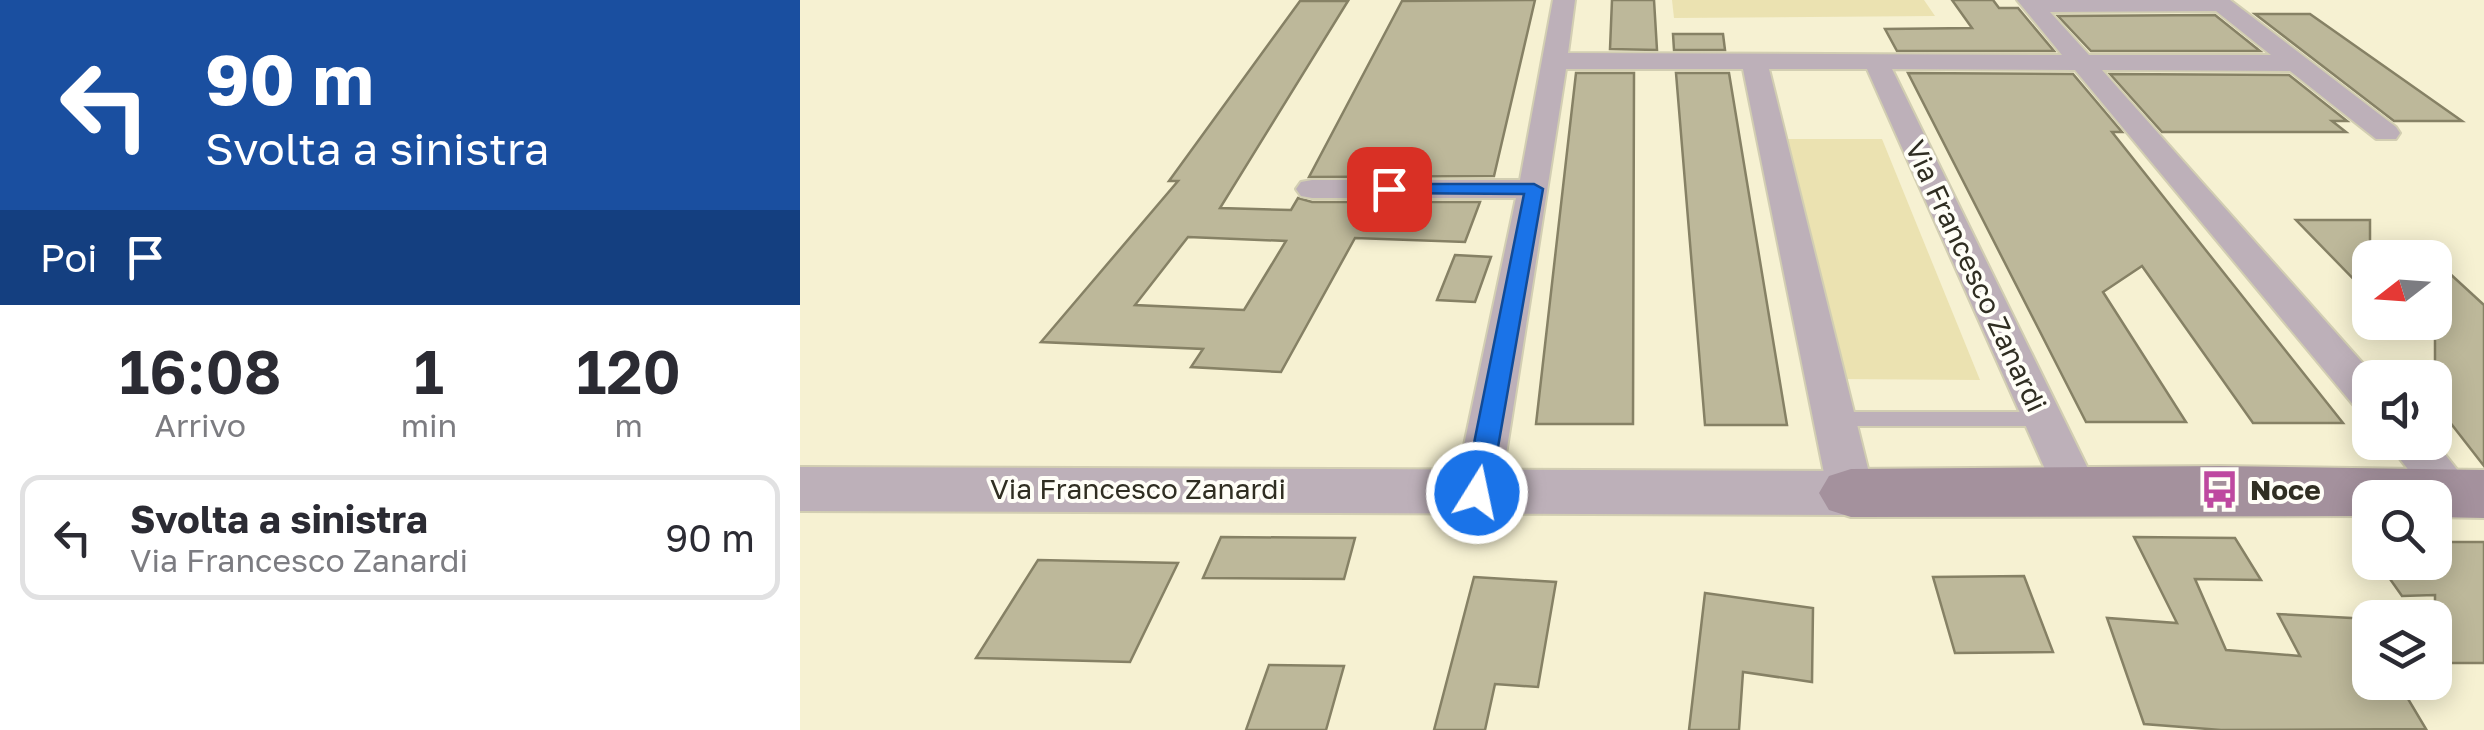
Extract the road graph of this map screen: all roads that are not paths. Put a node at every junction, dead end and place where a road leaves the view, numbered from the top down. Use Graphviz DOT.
graph roads {
  1 [pos="1564,0"];
  2 [pos="2030,2"];
  3 [pos="1554,61"];
  4 [pos="1754,61"];
  5 [pos="1876,62"];
  6 [pos="2082,62"];
  7 [pos="2295,63"];
  8 [pos="2386,133"];
  9 [pos="1312,189"];
  10 [pos="1534,189"];
  11 [pos="2352,376"];
  12 [pos="1835,419"];
  13 [pos="2043,419"];
  14 [pos="2430,460"];
  15 [pos="2076,490"];
  16 [pos="802,491"];
  17 [pos="1477,493"];
  18 [pos="1852,493"];
  19 [pos="2468,493"];
  1 -- 3 [label="street"];
  2 -- 6 [label="street"];
  2 -- 7 [label="street"];
  3 -- 4 [label="street"];
  3 -- 10 [label="street"];
  4 -- 5 [label="street"];
  4 -- 12 [label="street"];
  5 -- 6 [label="street"];
  5 -- 13 [label="street, Via Francesco Zanardi"];
  6 -- 7 [label="street"];
  6 -- 11 [label="street"];
  7 -- 8 [label="street"];
  9 -- 10 [label="street"];
  10 -- 17 [label="street"];
  12 -- 13 [label="lane"];
  12 -- 18 [label="street"];
  13 -- 15 [label="street, Via Francesco Zanardi"];
  14 -- 19 [label="street, Via Francesco Zanardi"];
  15 -- 18 [label="main road, Via Francesco Zanardi"];
  15 -- 19 [label="main road, Via Francesco Zanardi"];
  16 -- 17 [label="street, Via Francesco Zanardi"];
  17 -- 18 [label="street, Via Francesco Zanardi"];
}
